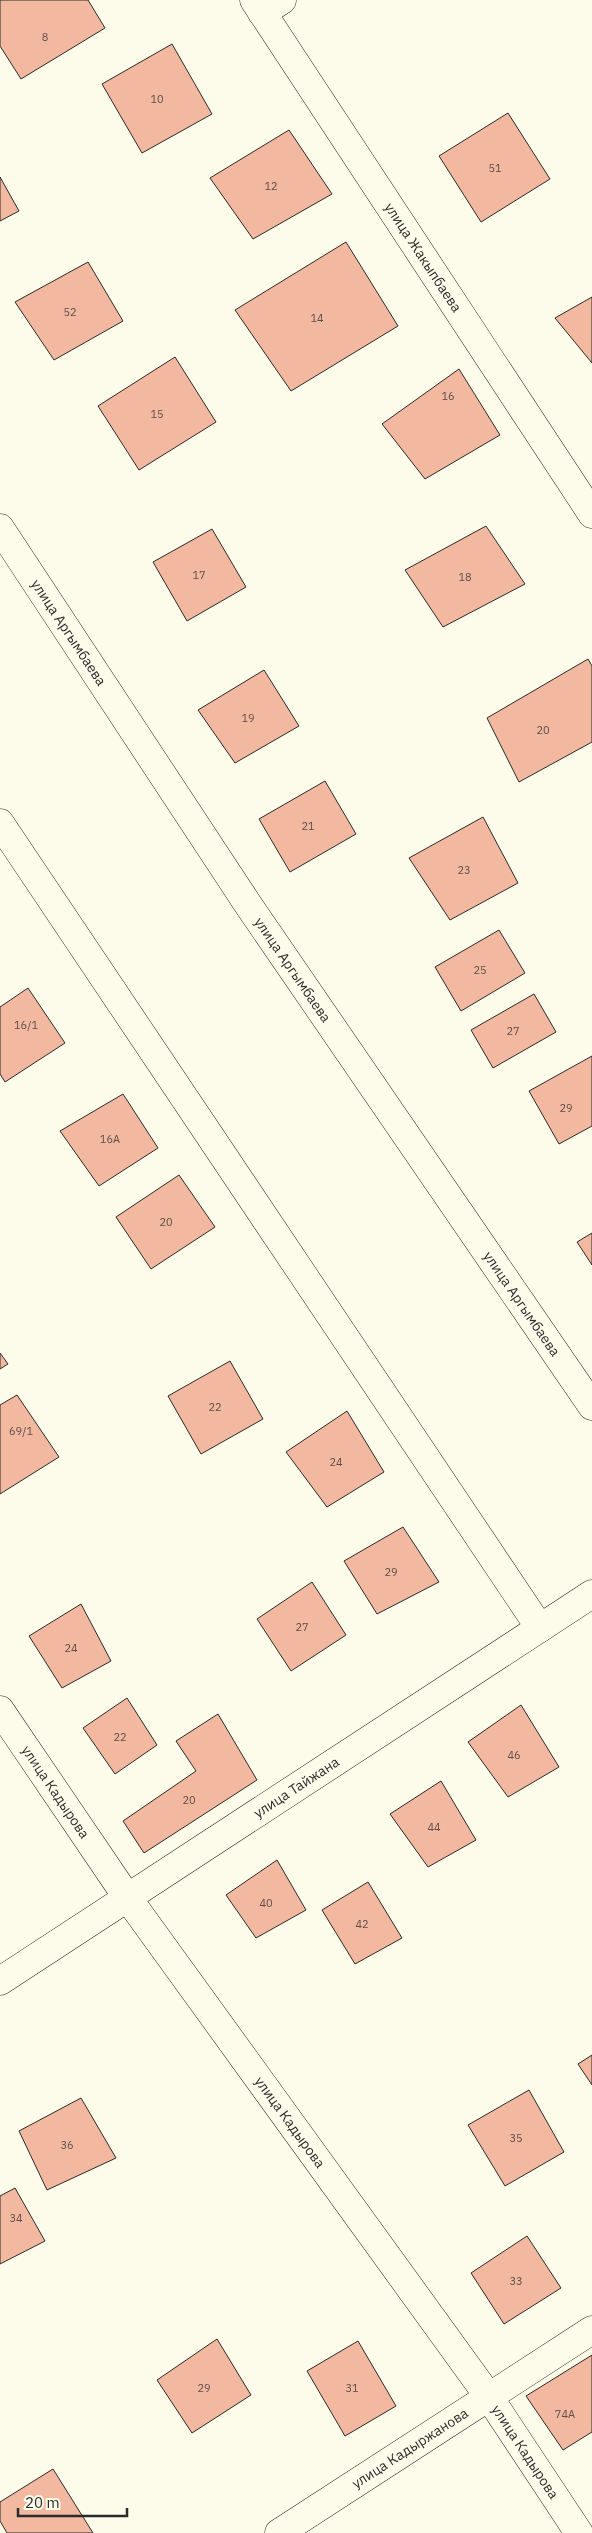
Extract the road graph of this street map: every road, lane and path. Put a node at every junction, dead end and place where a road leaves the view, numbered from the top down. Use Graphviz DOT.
graph roads {
  1 [pos="266,4"];
  2 [pos="592,514"];
  3 [pos="0,528"];
  4 [pos="0,823"];
  5 [pos="592,1406"];
  6 [pos="592,1594"];
  7 [pos="540,1628"];
  8 [pos="0,1710"];
  9 [pos="127,1897"];
  10 [pos="0,1981"];
  11 [pos="592,2330"];
  12 [pos="489,2396"];
  13 [pos="279,2533"];
  14 [pos="579,2533"];
  1 -- 2 [label="street, улица Жакыпбаева"];
  3 -- 5 [label="street, улица Аргымбаева"];
  4 -- 7 [label="street"];
  6 -- 7 [label="street, улица Тайжана"];
  7 -- 9 [label="street, улица Тайжана"];
  8 -- 9 [label="street, улица Кадырова"];
  9 -- 10 [label="street, улица Тайжана"];
  9 -- 12 [label="street, улица Кадырова"];
  11 -- 12 [label="street, улица Кадыржанова"];
  12 -- 13 [label="street, улица Кадыржанова"];
  12 -- 14 [label="street, улица Кадырова"];
}
